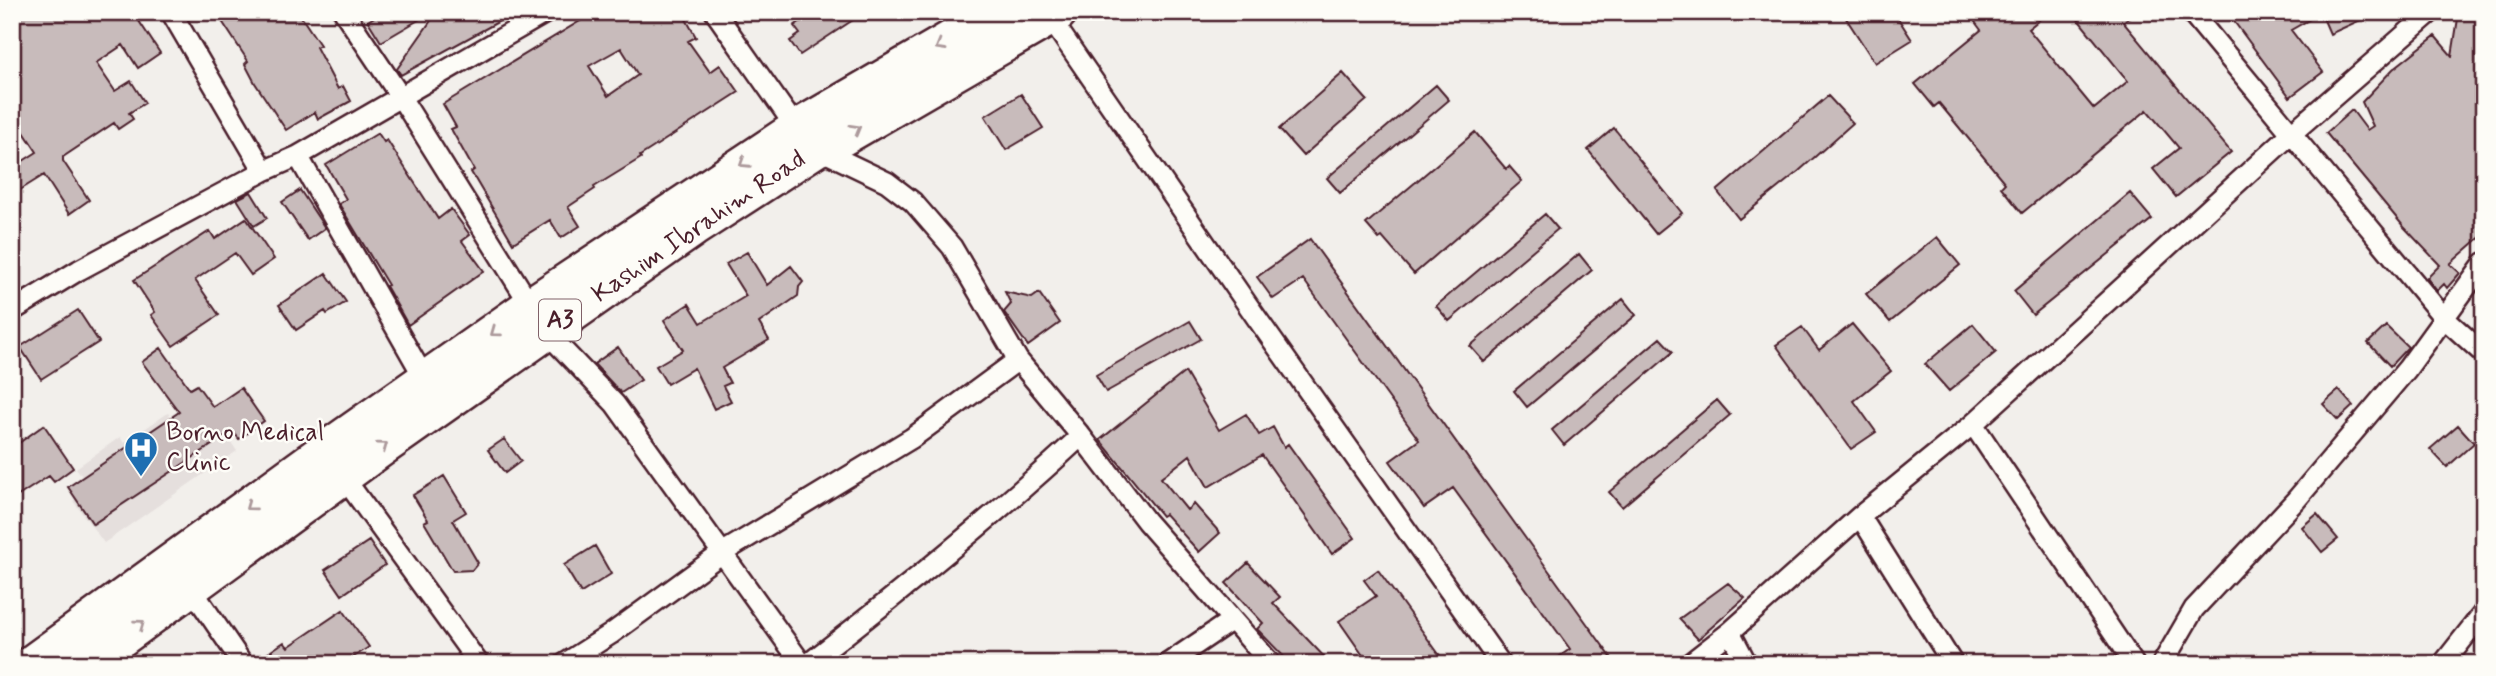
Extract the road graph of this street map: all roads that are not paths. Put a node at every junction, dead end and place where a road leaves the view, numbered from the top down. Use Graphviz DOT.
graph roads {
  1 [pos="171,12"];
  2 [pos="344,12"];
  3 [pos="547,12"];
  4 [pos="715,12"];
  5 [pos="999,12"];
  6 [pos="2191,12"];
  7 [pos="2431,12"];
  8 [pos="1051,14"];
  9 [pos="400,96"];
  10 [pos="2292,133"];
  11 [pos="807,139"];
  12 [pos="299,156"];
  13 [pos="264,171"];
  14 [pos="2484,263"];
  15 [pos="12,311"];
  16 [pos="2444,318"];
  17 [pos="538,319"];
  18 [pos="2484,354"];
  19 [pos="1018,360"];
  20 [pos="426,381"];
  21 [pos="1973,424"];
  22 [pos="1081,436"];
  23 [pos="342,475"];
  24 [pos="1860,516"];
  25 [pos="722,553"];
  26 [pos="191,588"];
  27 [pos="2484,612"];
  28 [pos="1232,620"];
  29 [pos="1730,632"];
  30 [pos="32,664"];
  31 [pos="85,664"];
  32 [pos="243,664"];
  33 [pos="479,664"];
  34 [pos="564,664"];
  35 [pos="802,664"];
  36 [pos="808,664"];
  37 [pos="1167,664"];
  38 [pos="1271,664"];
  39 [pos="1501,664"];
  40 [pos="1689,664"];
  41 [pos="1747,664"];
  42 [pos="1953,664"];
  43 [pos="2134,664"];
  44 [pos="2162,664"];
  45 [pos="2443,664"];
  1 -- 13 [label="street"];
  2 -- 9 [label="street"];
  3 -- 9 [label="street"];
  4 -- 11 [label="street"];
  5 -- 11 [label="highway, Kashim Ibrahim Road / A3, one-way"];
  6 -- 10 [label="street"];
  7 -- 10 [label="street"];
  11 -- 8 [label="highway, Kashim Ibrahim Road / A3, one-way"];
  8 -- 39 [label="street"];
  9 -- 12 [label="street"];
  9 -- 17 [label="street"];
  10 -- 16 [label="street"];
  10 -- 21 [label="street"];
  11 -- 17 [label="highway, Kashim Ibrahim Road / A3"];
  11 -- 19 [label="street"];
  12 -- 13 [label="street"];
  12 -- 20 [label="street"];
  13 -- 15 [label="street"];
  14 -- 16 [label="street"];
  16 -- 18 [label="street"];
  16 -- 44 [label="street"];
  17 -- 20 [label="highway, Kashim Ibrahim Road / A3, one-way"];
  23 -- 17 [label="highway, Kashim Ibrahim Road / A3, one-way"];
  17 -- 25 [label="street"];
  19 -- 22 [label="street"];
  19 -- 25 [label="street"];
  20 -- 30 [label="highway, Kashim Ibrahim Road / A3, one-way"];
  21 -- 24 [label="street"];
  21 -- 43 [label="street"];
  22 -- 28 [label="street"];
  22 -- 36 [label="street"];
  23 -- 26 [label="highway, Kashim Ibrahim Road / A3"];
  23 -- 33 [label="street"];
  24 -- 29 [label="street"];
  24 -- 42 [label="street"];
  25 -- 34 [label="street"];
  25 -- 35 [label="street"];
  31 -- 26 [label="highway, Kashim Ibrahim Road / A3, one-way"];
  26 -- 32 [label="street"];
  27 -- 45 [label="street"];
  28 -- 37 [label="street"];
  28 -- 38 [label="street"];
  29 -- 40 [label="street"];
  29 -- 41 [label="street"];
}
